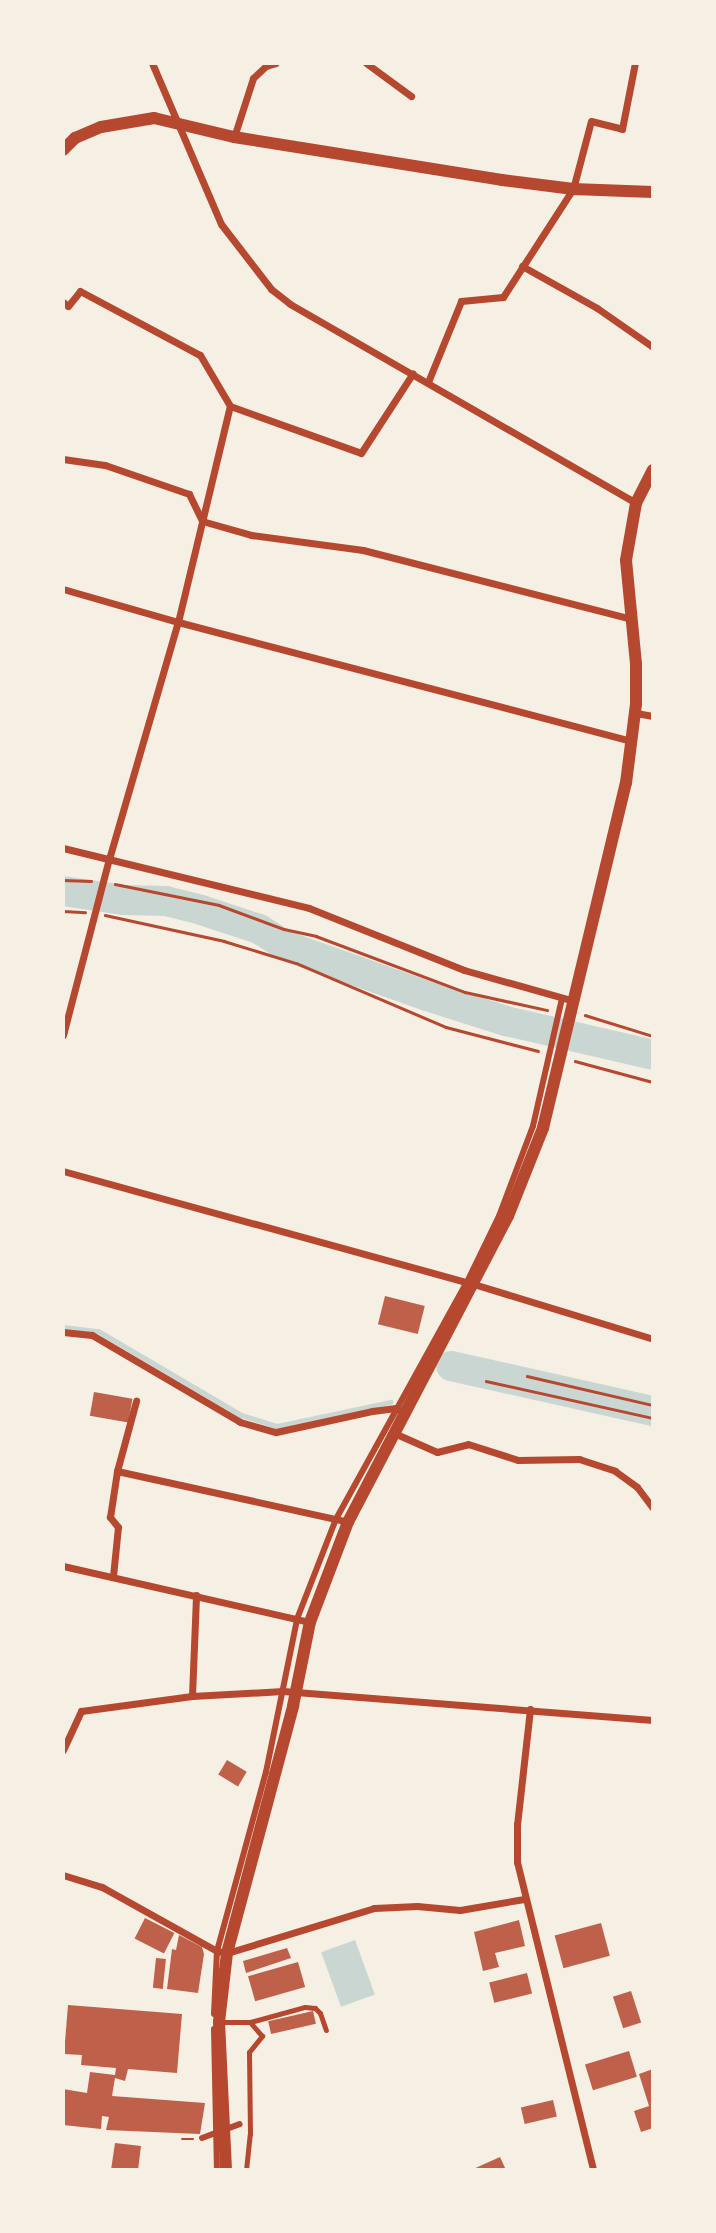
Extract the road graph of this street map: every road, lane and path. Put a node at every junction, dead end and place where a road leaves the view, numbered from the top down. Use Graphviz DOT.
graph roads {
  1 [pos="152,63"];
  2 [pos="276,63"];
  3 [pos="366,63"];
  4 [pos="635,63"];
  5 [pos="411,96"];
  6 [pos="178,124"];
  7 [pos="234,137"];
  8 [pos="63,150"];
  9 [pos="573,189"];
  10 [pos="653,192"];
  11 [pos="522,266"];
  12 [pos="63,302"];
  13 [pos="653,347"];
  14 [pos="413,373"];
  15 [pos="428,382"];
  16 [pos="230,406"];
  17 [pos="63,459"];
  18 [pos="653,470"];
  19 [pos="636,503"];
  20 [pos="202,522"];
  21 [pos="63,589"];
  22 [pos="632,619"];
  23 [pos="178,622"];
  24 [pos="636,713"];
  25 [pos="653,716"];
  26 [pos="633,741"];
  27 [pos="63,848"];
  28 [pos="109,859"];
  29 [pos="63,880"];
  30 [pos="104,882"];
  31 [pos="63,911"];
  32 [pos="96,914"];
  33 [pos="567,1005"];
  34 [pos="63,1035"];
  35 [pos="653,1036"];
  36 [pos="555,1056"];
  37 [pos="653,1082"];
  38 [pos="63,1171"];
  39 [pos="470,1283"];
  40 [pos="63,1332"];
  41 [pos="653,1339"];
  42 [pos="527,1376"];
  43 [pos="486,1381"];
  44 [pos="136,1401"];
  45 [pos="653,1405"];
  46 [pos="400,1410"];
  47 [pos="653,1418"];
  48 [pos="394,1433"];
  49 [pos="117,1471"];
  50 [pos="653,1508"];
  51 [pos="342,1520"];
  52 [pos="63,1566"];
  53 [pos="113,1576"];
  54 [pos="196,1595"];
  55 [pos="304,1621"];
  56 [pos="289,1692"];
  57 [pos="192,1696"];
  58 [pos="530,1709"];
  59 [pos="653,1720"];
  60 [pos="64,1741"];
  61 [pos="63,1750"];
  62 [pos="63,1874"];
  63 [pos="524,1899"];
  64 [pos="222,1952"];
  65 [pos="219,2022"];
  66 [pos="250,2022"];
  67 [pos="326,2030"];
  68 [pos="240,2124"];
  69 [pos="202,2138"];
  70 [pos="217,2170"];
  71 [pos="226,2170"];
  72 [pos="246,2170"];
  73 [pos="593,2170"];
  1 -- 6 [label="street"];
  2 -- 7 [label="street"];
  3 -- 5 [label="street"];
  4 -- 9 [label="street"];
  6 -- 7 [label="street"];
  6 -- 8 [label="street"];
  6 -- 14 [label="street"];
  7 -- 9 [label="street"];
  9 -- 10 [label="street"];
  9 -- 11 [label="street"];
  11 -- 13 [label="street"];
  11 -- 15 [label="street"];
  12 -- 16 [label="street"];
  14 -- 15 [label="street"];
  14 -- 16 [label="street"];
  15 -- 19 [label="street"];
  16 -- 20 [label="street"];
  17 -- 20 [label="street"];
  18 -- 19 [label="street"];
  19 -- 22 [label="street"];
  20 -- 22 [label="street"];
  20 -- 23 [label="street"];
  21 -- 23 [label="street"];
  22 -- 24 [label="street"];
  23 -- 26 [label="street"];
  23 -- 28 [label="street"];
  24 -- 25 [label="street"];
  24 -- 26 [label="street"];
  26 -- 33 [label="street"];
  27 -- 28 [label="street"];
  28 -- 30 [label="street"];
  28 -- 33 [label="street"];
  29 -- 30 [label="path"];
  30 -- 32 [label="street"];
  30 -- 33 [label="path"];
  31 -- 32 [label="path"];
  32 -- 34 [label="street"];
  32 -- 36 [label="path"];
  33 -- 35 [label="path"];
  33 -- 36 [label="street"];
  36 -- 37 [label="path"];
  36 -- 39 [label="street"];
  38 -- 39 [label="street"];
  39 -- 41 [label="street"];
  39 -- 46 [label="street"];
  40 -- 46 [label="street"];
  42 -- 45 [label="path"];
  43 -- 47 [label="path"];
  44 -- 49 [label="street"];
  46 -- 48 [label="street"];
  46 -- 51 [label="street"];
  48 -- 50 [label="street"];
  48 -- 51 [label="street"];
  49 -- 51 [label="street"];
  49 -- 53 [label="street"];
  51 -- 55 [label="street"];
  52 -- 53 [label="street"];
  53 -- 54 [label="street"];
  54 -- 55 [label="street"];
  54 -- 57 [label="street"];
  55 -- 56 [label="street"];
  56 -- 57 [label="street"];
  56 -- 58 [label="street"];
  56 -- 64 [label="street"];
  57 -- 60 [label="street"];
  58 -- 59 [label="street"];
  58 -- 63 [label="street"];
  60 -- 61 [label="street"];
  62 -- 64 [label="street"];
  63 -- 64 [label="street"];
  63 -- 73 [label="street"];
  64 -- 65 [label="street"];
  64 -- 70 [label="street"];
  65 -- 66 [label="lane"];
  65 -- 71 [label="street"];
  66 -- 67 [label="lane"];
  66 -- 72 [label="lane"];
  68 -- 69 [label="street"];
}
